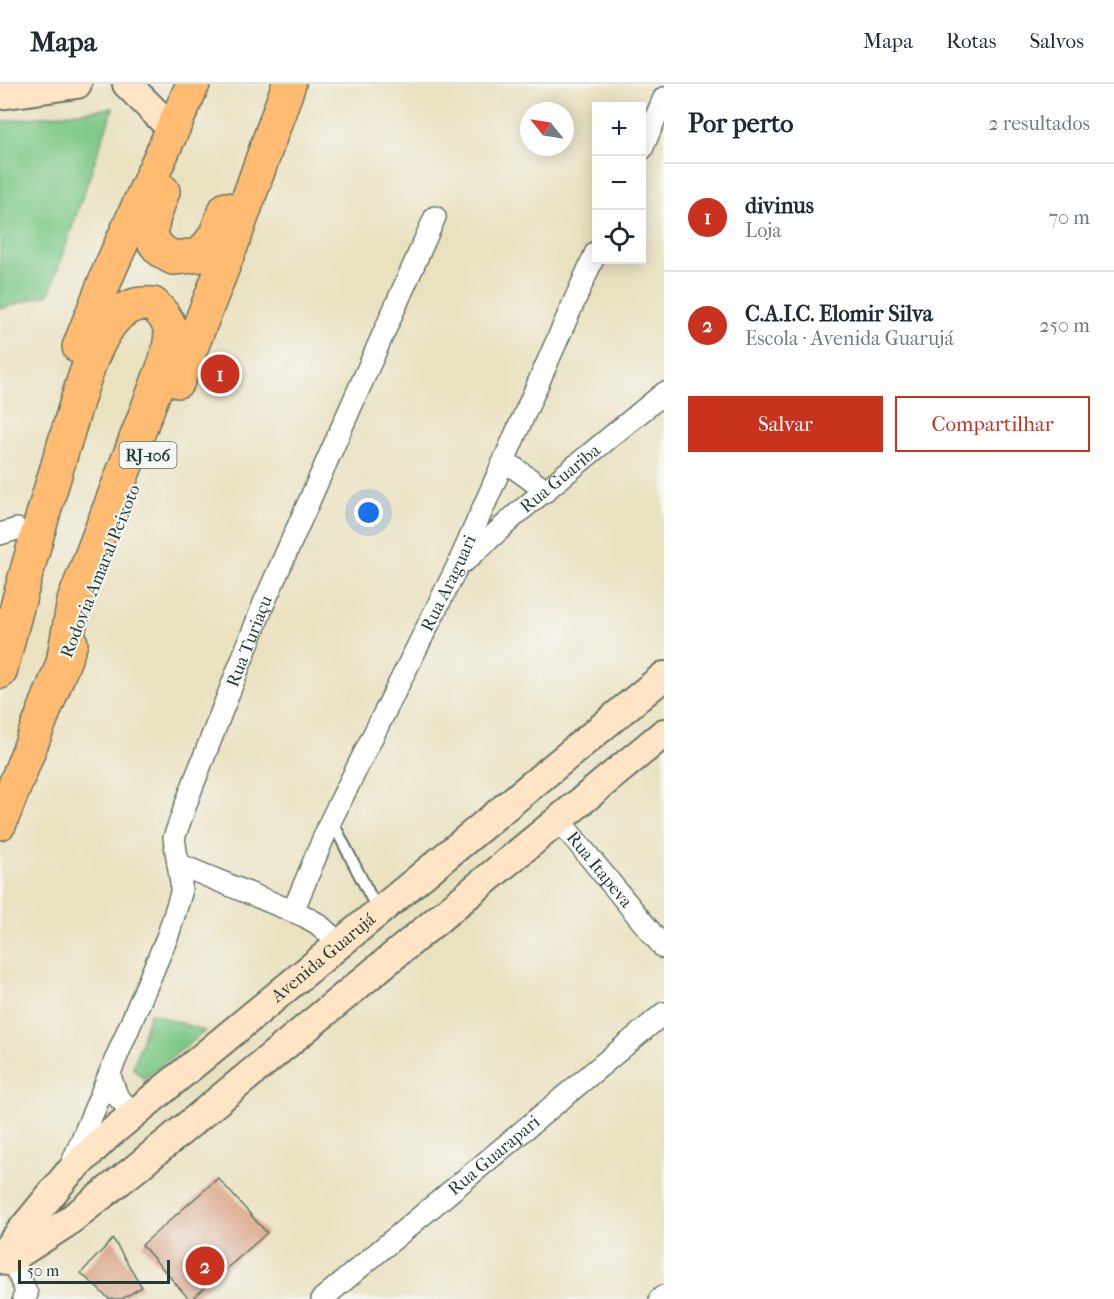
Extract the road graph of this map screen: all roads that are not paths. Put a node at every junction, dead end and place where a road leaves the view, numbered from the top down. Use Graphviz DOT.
graph roads {
  1 [pos="127,84"];
  2 [pos="192,84"];
  3 [pos="208,84"];
  4 [pos="273,84"];
  5 [pos="289,84"];
  6 [pos="60,85"];
  7 [pos="0,95"];
  8 [pos="664,98"];
  9 [pos="171,128"];
  10 [pos="646,140"];
  11 [pos="435,218"];
  12 [pos="592,263"];
  13 [pos="664,393"];
  14 [pos="505,461"];
  15 [pos="546,491"];
  16 [pos="8,531"];
  17 [pos="458,567"];
  18 [pos="0,598"];
  19 [pos="63,662"];
  20 [pos="0,672"];
  21 [pos="664,676"];
  22 [pos="664,733"];
  23 [pos="331,820"];
  24 [pos="558,820"];
  25 [pos="0,823"];
  26 [pos="178,864"];
  27 [pos="293,910"];
  28 [pos="379,912"];
  29 [pos="339,944"];
  30 [pos="405,946"];
  31 [pos="664,948"];
  32 [pos="664,1013"];
  33 [pos="110,1076"];
  34 [pos="134,1114"];
  35 [pos="162,1146"];
  36 [pos="67,1175"];
  37 [pos="4,1260"];
  38 [pos="664,1296"];
  39 [pos="29,1297"];
  40 [pos="322,1299"];
  41 [pos="660,1299"];
  1 -- 9 [label="street"];
  2 -- 9 [label="highway"];
  3 -- 4 [label="highway"];
  5 -- 19 [label="highway, Rodovia Amaral Peixoto / RJ-106"];
  6 -- 7 [label="street"];
  8 -- 10 [label="street"];
  9 -- 16 [label="highway"];
  11 -- 26 [label="street, Rua Turiaçu"];
  12 -- 14 [label="street, Rua Araguari"];
  13 -- 15 [label="street, Rua Guariba"];
  14 -- 15 [label="street"];
  14 -- 17 [label="street, Rua Araguari"];
  15 -- 17 [label="street, Rua Guariba"];
  16 -- 18 [label="highway"];
  17 -- 23 [label="street, Rua Araguari"];
  19 -- 20 [label="highway"];
  19 -- 25 [label="highway, Rodovia Amaral Peixoto / RJ-106"];
  21 -- 28 [label="street, Avenida Guarujá"];
  22 -- 24 [label="street"];
  23 -- 27 [label="street, Rua Araguari"];
  23 -- 28 [label="lane"];
  24 -- 30 [label="street"];
  24 -- 31 [label="street, Rua Itapeva"];
  26 -- 27 [label="street"];
  26 -- 33 [label="street, Rua Turiaçu"];
  27 -- 29 [label="street"];
  28 -- 29 [label="street, Avenida Guarujá"];
  28 -- 30 [label="street"];
  29 -- 34 [label="street, Avenida Guarujá"];
  30 -- 35 [label="street"];
  32 -- 40 [label="street, Rua Guarapari"];
  33 -- 34 [label="street"];
  33 -- 36 [label="street, Rua Turiaçu"];
  34 -- 35 [label="street"];
  34 -- 36 [label="street, Avenida Guarujá"];
  35 -- 37 [label="street"];
  36 -- 37 [label="street, Avenida Guarujá"];
  37 -- 39 [label="street"];
  38 -- 41 [label="street"];
}
